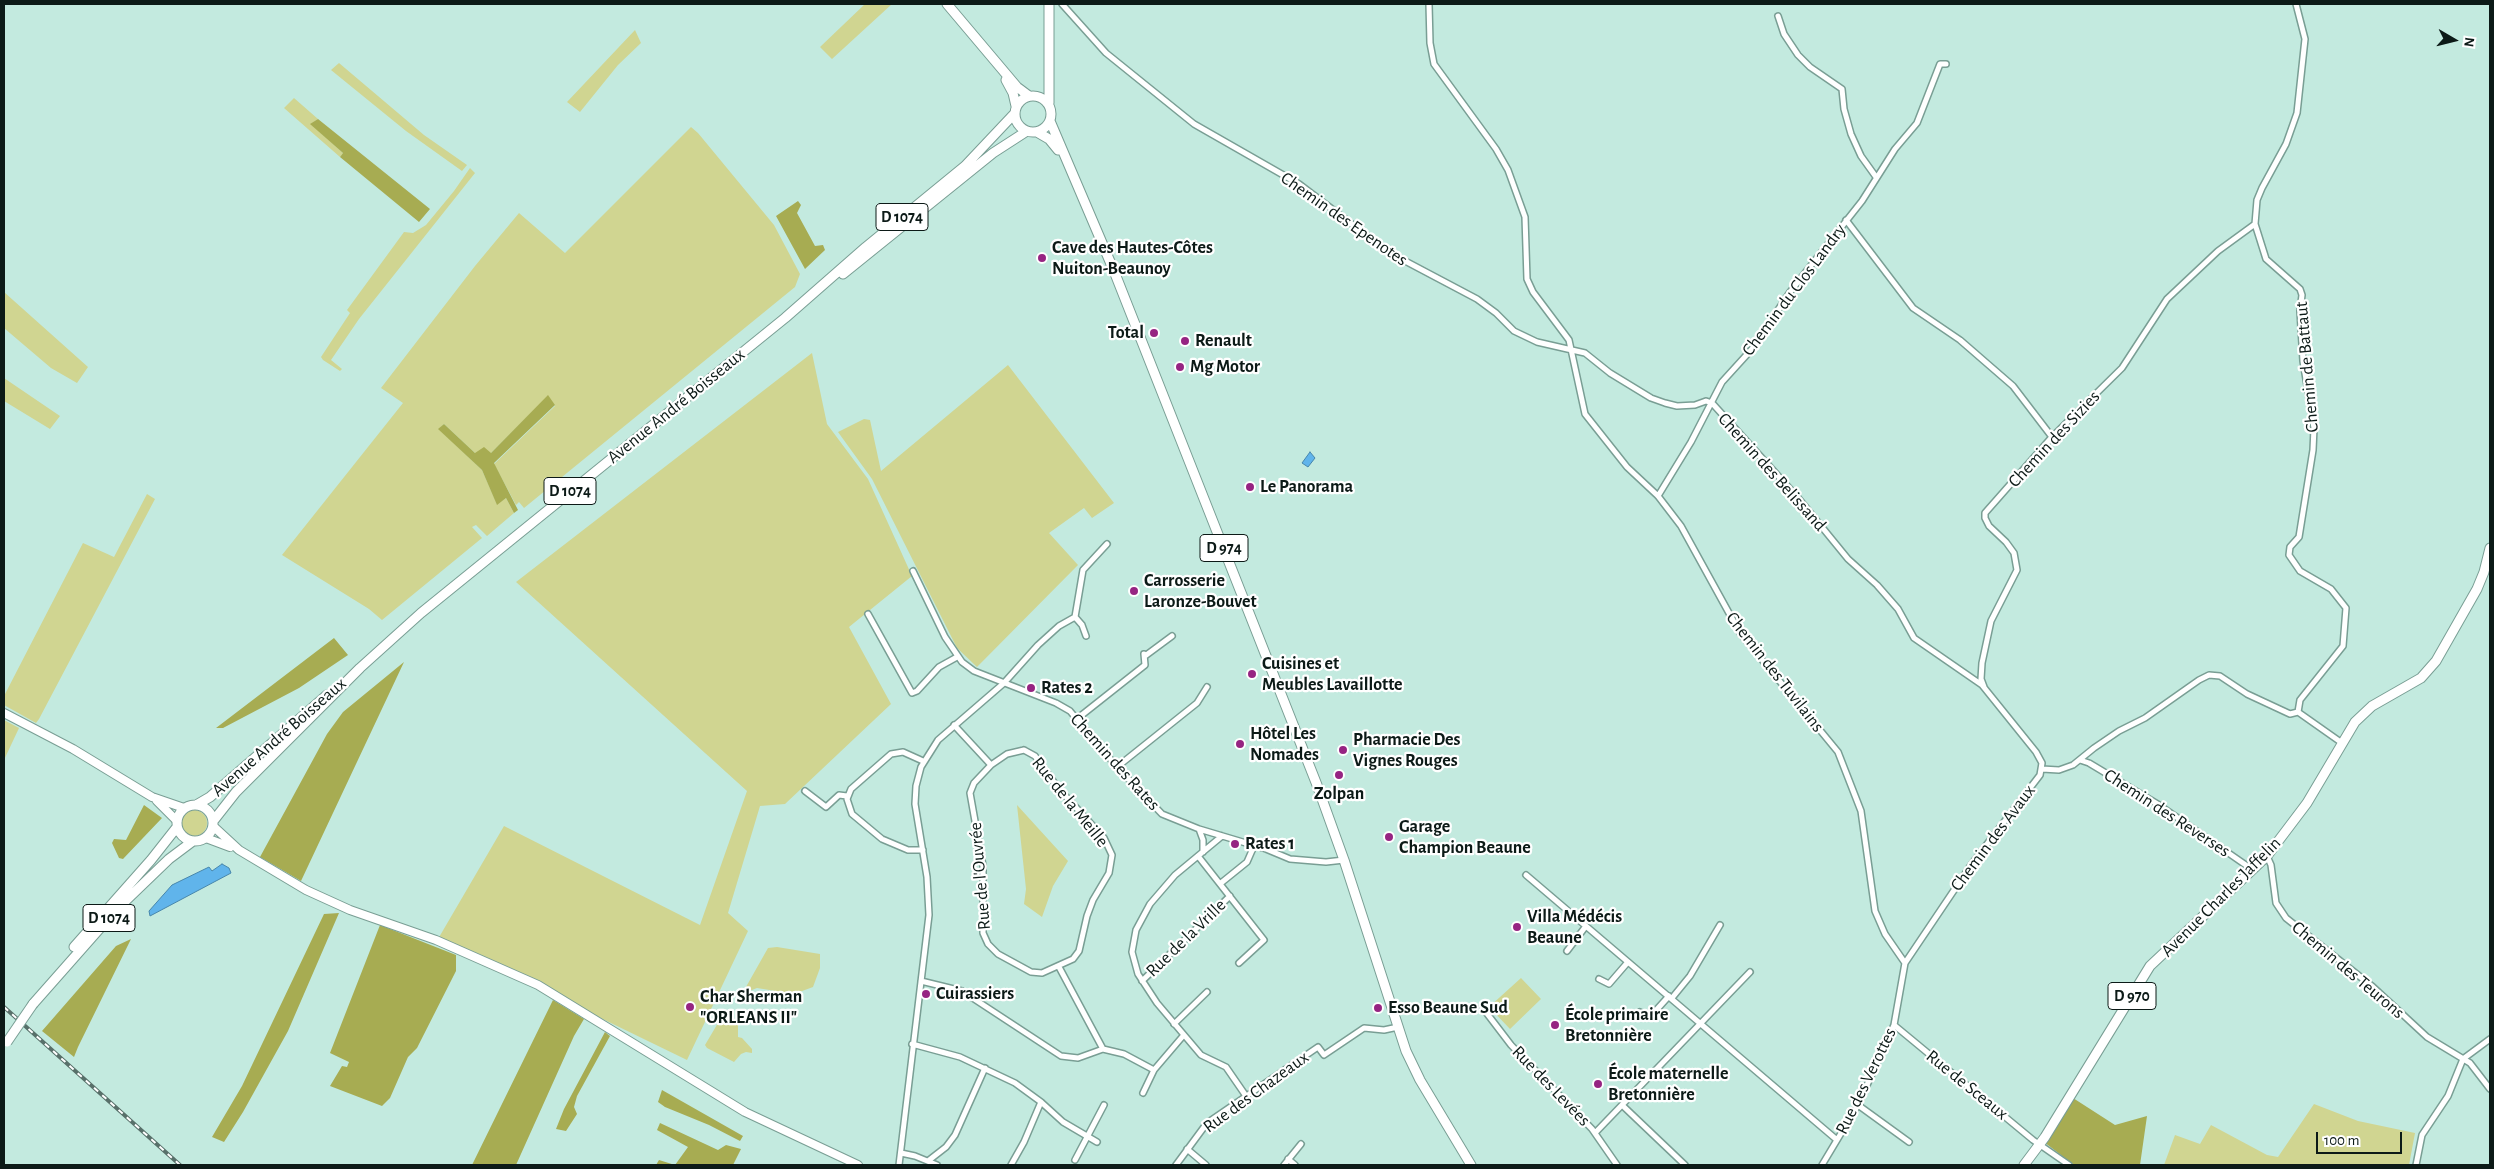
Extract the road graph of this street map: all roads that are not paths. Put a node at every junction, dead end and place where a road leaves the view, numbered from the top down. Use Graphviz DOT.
graph roads {
  1 [pos="948,4"];
  2 [pos="1049,4"];
  3 [pos="1062,4"];
  4 [pos="1430,4"];
  5 [pos="2296,4"];
  6 [pos="1778,16"];
  7 [pos="991,56"];
  8 [pos="1048,64"];
  9 [pos="1946,64"];
  10 [pos="1032,95"];
  11 [pos="1048,103"];
  12 [pos="1015,110"];
  13 [pos="1050,122"];
  14 [pos="1027,131"];
  15 [pos="1037,132"];
  16 [pos="1071,169"];
  17 [pos="1876,177"];
  18 [pos="1846,220"];
  19 [pos="2254,224"];
  20 [pos="785,318"];
  21 [pos="1572,352"];
  22 [pos="1712,403"];
  23 [pos="2052,437"];
  24 [pos="1658,496"];
  25 [pos="1107,544"];
  26 [pos="2490,548"];
  27 [pos="913,571"];
  28 [pos="868,614"];
  29 [pos="1075,618"];
  30 [pos="1086,636"];
  31 [pos="1172,636"];
  32 [pos="957,657"];
  33 [pos="360,668"];
  34 [pos="1979,681"];
  35 [pos="1004,683"];
  36 [pos="1207,687"];
  37 [pos="1985,689"];
  38 [pos="2298,712"];
  39 [pos="4,713"];
  40 [pos="1078,718"];
  41 [pos="954,725"];
  42 [pos="2342,743"];
  43 [pos="2080,760"];
  44 [pos="923,761"];
  45 [pos="991,765"];
  46 [pos="1117,767"];
  47 [pos="2042,769"];
  48 [pos="805,791"];
  49 [pos="847,796"];
  50 [pos="152,797"];
  51 [pos="198,804"];
  52 [pos="184,808"];
  53 [pos="213,823"];
  54 [pos="177,824"];
  55 [pos="1199,829"];
  56 [pos="1222,836"];
  57 [pos="206,838"];
  58 [pos="193,841"];
  59 [pos="1254,846"];
  60 [pos="239,850"];
  61 [pos="923,850"];
  62 [pos="1201,854"];
  63 [pos="2267,856"];
  64 [pos="1344,860"];
  65 [pos="2253,870"];
  66 [pos="1526,875"];
  67 [pos="1220,884"];
  68 [pos="1230,896"];
  69 [pos="1720,925"];
  70 [pos="1586,926"];
  71 [pos="1567,951"];
  72 [pos="1628,962"];
  73 [pos="1239,963"];
  74 [pos="1905,964"];
  75 [pos="1059,967"];
  76 [pos="1750,972"];
  77 [pos="1599,979"];
  78 [pos="921,980"];
  79 [pos="1142,981"];
  80 [pos="1207,992"];
  81 [pos="1670,997"];
  82 [pos="33,1004"];
  83 [pos="1482,1007"];
  84 [pos="1640,1012"];
  85 [pos="1701,1023"];
  86 [pos="1174,1024"];
  87 [pos="1894,1025"];
  88 [pos="1398,1027"];
  89 [pos="1183,1036"];
  90 [pos="2490,1039"];
  91 [pos="5,1044"];
  92 [pos="912,1044"];
  93 [pos="2483,1045"];
  94 [pos="2490,1046"];
  95 [pos="1103,1049"];
  96 [pos="2464,1059"];
  97 [pos="984,1068"];
  98 [pos="1154,1070"];
  99 [pos="2490,1089"];
  100 [pos="1143,1093"];
  101 [pos="1246,1096"];
  102 [pos="1041,1102"];
  103 [pos="1104,1105"];
  104 [pos="1622,1105"];
  105 [pos="1858,1105"];
  106 [pos="1595,1133"];
  107 [pos="1086,1136"];
  108 [pos="1837,1140"];
  109 [pos="1097,1142"];
  110 [pos="1909,1142"];
  111 [pos="1301,1144"];
  112 [pos="2040,1145"];
  113 [pos="1187,1150"];
  114 [pos="900,1153"];
  115 [pos="1288,1159"];
  116 [pos="1075,1160"];
  117 [pos="928,1161"];
  118 [pos="858,1165"];
  119 [pos="899,1165"];
  120 [pos="937,1165"];
  121 [pos="1011,1165"];
  122 [pos="1176,1165"];
  123 [pos="1206,1165"];
  124 [pos="1284,1165"];
  125 [pos="1295,1165"];
  126 [pos="1470,1165"];
  127 [pos="1617,1165"];
  128 [pos="1684,1165"];
  129 [pos="1822,1165"];
  130 [pos="2024,1165"];
  131 [pos="2069,1165"];
  132 [pos="2416,1165"];
  1 -- 7 [label="main road"];
  2 -- 8 [label="main road"];
  3 -- 21 [label="street, Chemin des Epenotes"];
  4 -- 21 [label="street"];
  5 -- 19 [label="street"];
  6 -- 17 [label="street"];
  7 -- 10 [label="main road"];
  7 -- 12 [label="main road"];
  8 -- 10 [label="main road"];
  8 -- 11 [label="main road"];
  9 -- 17 [label="street, Chemin du Clos Landry"];
  10 -- 11 [label="main road"];
  10 -- 12 [label="main road"];
  11 -- 13 [label="main road"];
  12 -- 14 [label="main road"];
  12 -- 20 [label="main road, Avenue André Boisseaux / D 1074"];
  13 -- 15 [label="main road"];
  13 -- 16 [label="main road, D 974"];
  14 -- 15 [label="main road"];
  14 -- 20 [label="main road, Avenue André Boisseaux / D 1074"];
  15 -- 16 [label="main road, D 974"];
  16 -- 64 [label="main road, D 974"];
  17 -- 18 [label="street, Chemin du Clos Landry"];
  18 -- 22 [label="street, Chemin du Clos Landry"];
  18 -- 23 [label="street"];
  19 -- 23 [label="street, Chemin des Sizies"];
  19 -- 38 [label="street, Chemin de Battaut"];
  20 -- 33 [label="main road, Avenue André Boisseaux / D 1074"];
  21 -- 22 [label="street, Chemin des Belissand"];
  21 -- 24 [label="street, Chemin des Tuvilains"];
  22 -- 24 [label="street, Chemin du Clos Landry"];
  22 -- 34 [label="street, Chemin des Belissand"];
  23 -- 34 [label="street, Chemin des Sizies"];
  24 -- 74 [label="street, Chemin des Tuvilains"];
  25 -- 29 [label="street"];
  26 -- 42 [label="main road, Avenue Charles Jaffelin / D 970"];
  27 -- 32 [label="street, Chemin des Rates"];
  28 -- 32 [label="street"];
  29 -- 30 [label="street"];
  29 -- 35 [label="street"];
  31 -- 40 [label="street"];
  32 -- 35 [label="street, Chemin des Rates"];
  33 -- 51 [label="main road, Avenue André Boisseaux / D 1074"];
  33 -- 53 [label="main road, Avenue André Boisseaux / D 1074"];
  34 -- 37 [label="street, Chemin des Belissand"];
  35 -- 40 [label="street, Chemin des Rates"];
  35 -- 41 [label="street"];
  36 -- 46 [label="street"];
  37 -- 47 [label="street, Chemin des Avaux"];
  38 -- 42 [label="street"];
  38 -- 43 [label="street"];
  39 -- 50 [label="main road"];
  40 -- 46 [label="street, Chemin des Rates"];
  41 -- 44 [label="street"];
  41 -- 45 [label="street"];
  42 -- 63 [label="main road, Avenue Charles Jaffelin / D 970"];
  43 -- 47 [label="street"];
  43 -- 65 [label="street, Chemin des Reverses"];
  44 -- 49 [label="street"];
  44 -- 61 [label="street"];
  45 -- 75 [label="street, Rue de l'Ouvrée"];
  45 -- 75 [label="street, Rue de la Meille"];
  46 -- 55 [label="street, Chemin des Rates"];
  47 -- 74 [label="street, Chemin des Avaux"];
  48 -- 49 [label="street"];
  49 -- 61 [label="street"];
  50 -- 52 [label="main road"];
  50 -- 54 [label="main road"];
  51 -- 52 [label="main road"];
  51 -- 53 [label="main road"];
  52 -- 54 [label="main road"];
  53 -- 57 [label="main road"];
  53 -- 60 [label="main road"];
  54 -- 58 [label="main road"];
  54 -- 82 [label="main road, D 1074"];
  55 -- 56 [label="street, Chemin des Rates"];
  55 -- 62 [label="street"];
  56 -- 59 [label="street, Chemin des Rates"];
  56 -- 62 [label="street"];
  57 -- 58 [label="main road"];
  57 -- 60 [label="main road"];
  58 -- 82 [label="main road, D 1074"];
  59 -- 64 [label="street, Chemin des Rates"];
  59 -- 67 [label="street"];
  60 -- 118 [label="main road"];
  61 -- 78 [label="street"];
  62 -- 67 [label="street"];
  62 -- 79 [label="street"];
  63 -- 65 [label="main road, Avenue Charles Jaffelin / D 970"];
  63 -- 96 [label="street, Chemin des Teurons"];
  64 -- 88 [label="main road, D 974"];
  65 -- 112 [label="main road, Avenue Charles Jaffelin / D 970"];
  66 -- 70 [label="street"];
  67 -- 68 [label="street"];
  68 -- 73 [label="street"];
  68 -- 79 [label="street, Rue de la Vrille"];
  69 -- 81 [label="street"];
  70 -- 71 [label="street"];
  70 -- 72 [label="street"];
  72 -- 77 [label="street"];
  72 -- 81 [label="street"];
  74 -- 87 [label="street, Rue des Verottes"];
  75 -- 95 [label="street"];
  76 -- 85 [label="street"];
  78 -- 92 [label="street"];
  78 -- 95 [label="street"];
  79 -- 86 [label="street"];
  80 -- 86 [label="street"];
  81 -- 84 [label="street"];
  81 -- 85 [label="street"];
  82 -- 91 [label="main road, D 1074, bridge"];
  83 -- 106 [label="street, Rue des Levées"];
  85 -- 104 [label="street"];
  85 -- 108 [label="street"];
  86 -- 89 [label="street"];
  87 -- 105 [label="street, Rue des Verottes"];
  87 -- 112 [label="street, Rue de Sceaux"];
  88 -- 101 [label="street, Rue des Chazeaux"];
  88 -- 126 [label="main road, D 974"];
  89 -- 98 [label="street"];
  89 -- 101 [label="street"];
  90 -- 93 [label="street"];
  92 -- 97 [label="street"];
  92 -- 114 [label="street"];
  93 -- 94 [label="street"];
  93 -- 96 [label="street"];
  95 -- 98 [label="street"];
  96 -- 99 [label="street, Chemin des Teurons"];
  96 -- 132 [label="street"];
  97 -- 102 [label="street"];
  97 -- 117 [label="street"];
  98 -- 100 [label="street"];
  101 -- 113 [label="street, Rue des Chazeaux"];
  102 -- 107 [label="street"];
  102 -- 121 [label="street"];
  103 -- 107 [label="street"];
  104 -- 106 [label="street"];
  104 -- 128 [label="street"];
  105 -- 108 [label="street, Rue des Verottes"];
  105 -- 110 [label="street"];
  106 -- 127 [label="street, Rue des Levées"];
  107 -- 109 [label="street"];
  107 -- 116 [label="street"];
  108 -- 129 [label="street, Rue des Verottes"];
  111 -- 115 [label="street"];
  112 -- 130 [label="main road, Avenue Charles Jaffelin / D 970"];
  112 -- 131 [label="street, Rue de Sceaux"];
  113 -- 122 [label="street, Rue des Chazeaux"];
  113 -- 123 [label="street"];
  114 -- 117 [label="street"];
  114 -- 119 [label="street"];
  115 -- 124 [label="street"];
  115 -- 125 [label="street"];
  117 -- 120 [label="street"];
}
